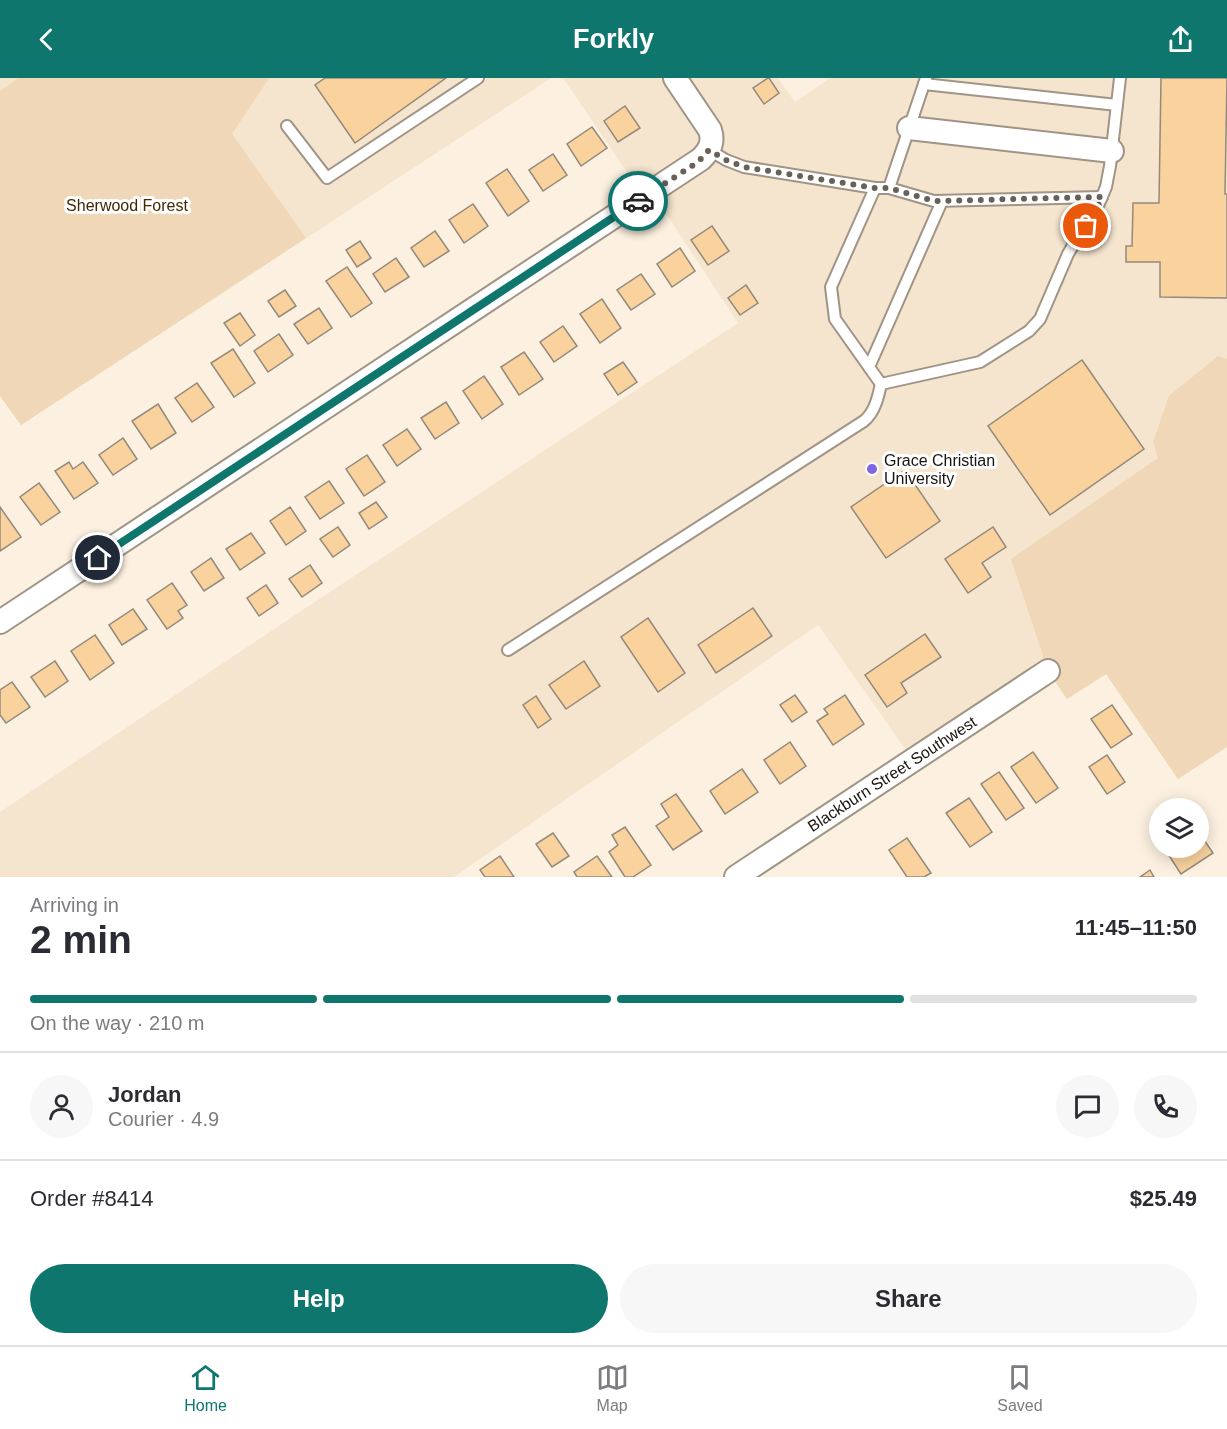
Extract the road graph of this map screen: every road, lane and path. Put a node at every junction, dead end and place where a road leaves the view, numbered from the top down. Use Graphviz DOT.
graph roads {
  1 [pos="478,78"];
  2 [pos="675,78"];
  3 [pos="1120,78"];
  4 [pos="925,81"];
  5 [pos="1117,105"];
  6 [pos="287,126"];
  7 [pos="909,128"];
  8 [pos="710,146"];
  9 [pos="1112,151"];
  10 [pos="875,188"];
  11 [pos="889,188"];
  12 [pos="1102,197"];
  13 [pos="942,201"];
  14 [pos="869,367"];
  15 [pos="881,384"];
  16 [pos="0,622"];
  17 [pos="508,650"];
  18 [pos="1048,671"];
  19 [pos="736,877"];
  1 -- 6 [label="lane"];
  2 -- 8 [label="street"];
  3 -- 5 [label="lane"];
  4 -- 5 [label="lane"];
  4 -- 7 [label="lane"];
  5 -- 9 [label="lane"];
  7 -- 9 [label="street"];
  7 -- 11 [label="lane"];
  8 -- 10 [label="lane"];
  8 -- 16 [label="street"];
  9 -- 12 [label="lane"];
  10 -- 11 [label="lane"];
  10 -- 14 [label="lane"];
  11 -- 13 [label="lane"];
  12 -- 13 [label="lane"];
  12 -- 15 [label="lane"];
  13 -- 14 [label="lane"];
  14 -- 15 [label="lane"];
  15 -- 17 [label="lane"];
  18 -- 19 [label="street, Blackburn Street Southwest"];
}
